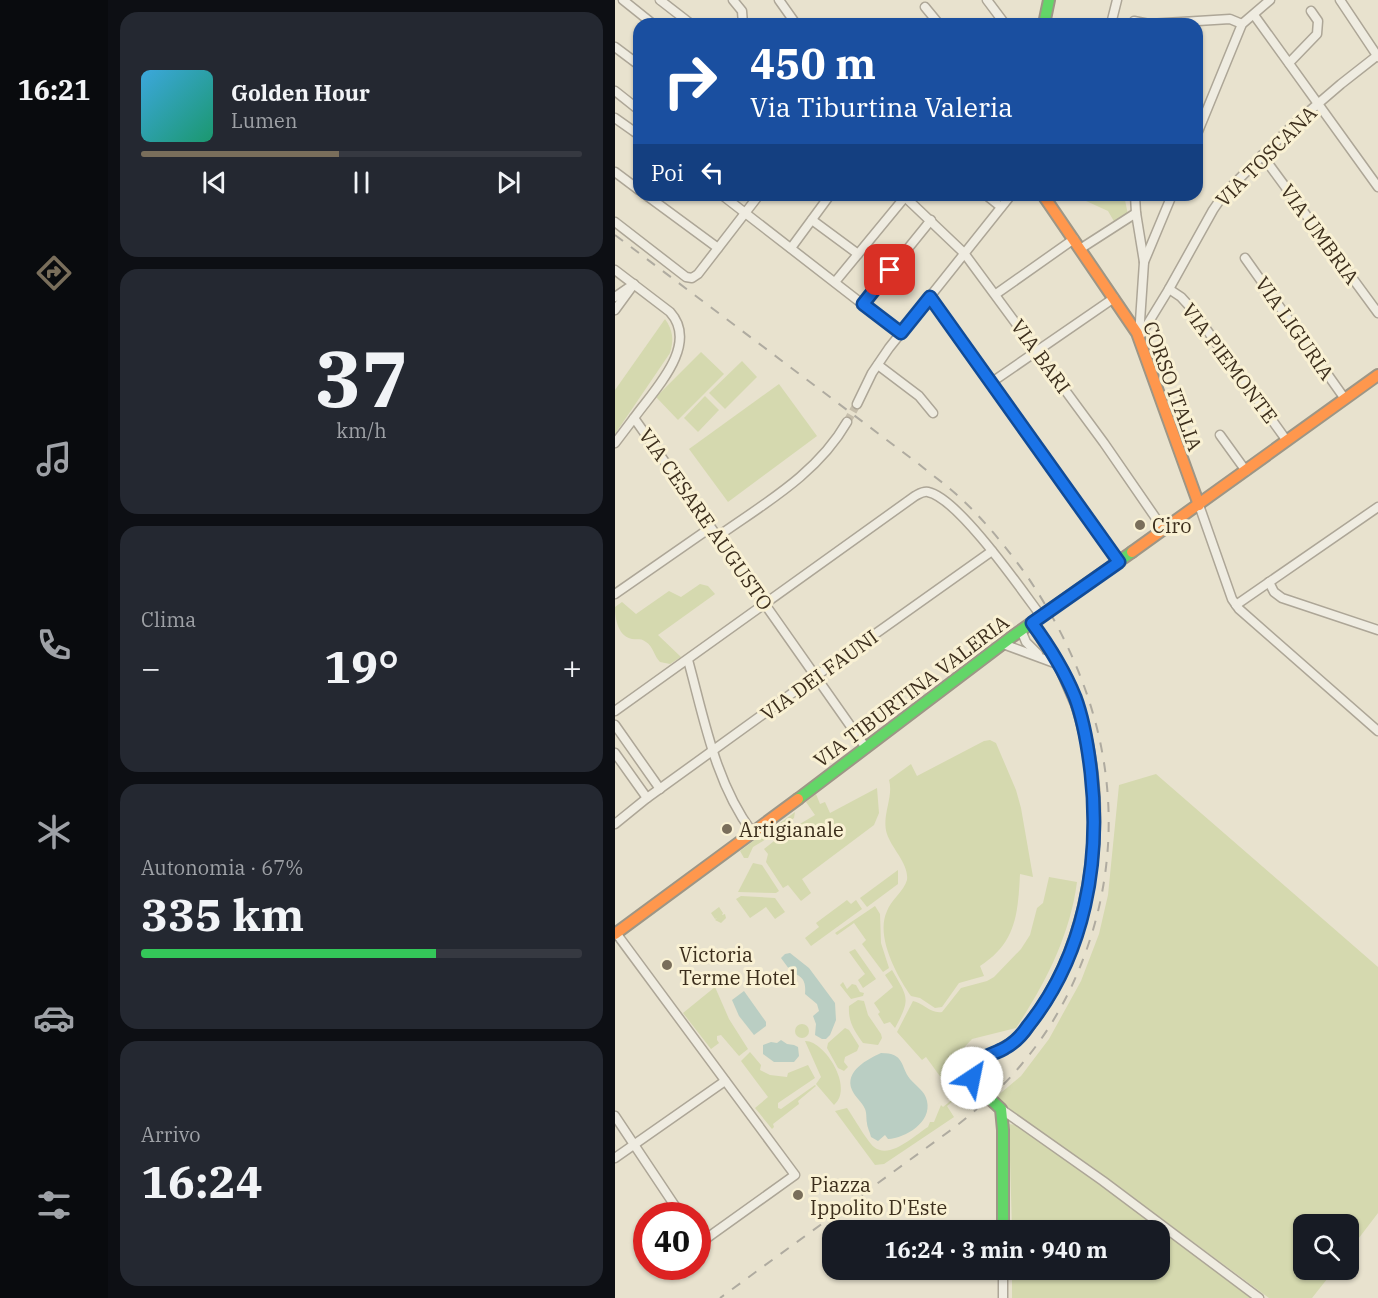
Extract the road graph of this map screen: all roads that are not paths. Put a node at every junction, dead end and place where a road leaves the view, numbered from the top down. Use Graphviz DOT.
graph roads {
  1 [pos="623,0"];
  2 [pos="660,0"];
  3 [pos="733,0"];
  4 [pos="779,0"];
  5 [pos="987,0"];
  6 [pos="1049,0"];
  7 [pos="1117,0"];
  8 [pos="1270,0"];
  9 [pos="1340,0"];
  10 [pos="925,7"];
  11 [pos="1311,11"];
  12 [pos="1254,15"];
  13 [pos="646,18"];
  14 [pos="683,18"];
  15 [pos="743,18"];
  16 [pos="792,18"];
  17 [pos="934,18"];
  18 [pos="1000,18"];
  19 [pos="1045,18"];
  20 [pos="1112,18"];
  21 [pos="1203,21"];
  22 [pos="1242,24"];
  23 [pos="615,47"];
  24 [pos="1378,56"];
  25 [pos="633,60"];
  26 [pos="1289,63"];
  27 [pos="615,92"];
  28 [pos="1318,104"];
  29 [pos="633,106"];
  30 [pos="615,118"];
  31 [pos="1203,119"];
  32 [pos="633,131"];
  33 [pos="1262,155"];
  34 [pos="615,172"];
  35 [pos="633,186"];
  36 [pos="1378,187"];
  37 [pos="654,201"];
  38 [pos="730,201"];
  39 [pos="754,201"];
  40 [pos="826,201"];
  41 [pos="900,201"];
  42 [pos="910,201"];
  43 [pos="994,201"];
  44 [pos="1006,201"];
  45 [pos="1047,201"];
  46 [pos="1135,201"];
  47 [pos="1170,201"];
  48 [pos="1001,207"];
  49 [pos="746,212"];
  50 [pos="1136,213"];
  51 [pos="812,220"];
  52 [pos="931,220"];
  53 [pos="615,222"];
  54 [pos="1074,239"];
  55 [pos="718,248"];
  56 [pos="791,248"];
  57 [pos="1080,249"];
  58 [pos="965,253"];
  59 [pos="858,254"];
  60 [pos="1245,258"];
  61 [pos="1145,262"];
  62 [pos="615,270"];
  63 [pos="835,282"];
  64 [pos="634,284"];
  65 [pos="1169,289"];
  66 [pos="996,294"];
  67 [pos="615,297"];
  68 [pos="930,297"];
  69 [pos="1114,297"];
  70 [pos="863,304"];
  71 [pos="615,310"];
  72 [pos="1378,313"];
  73 [pos="901,333"];
  74 [pos="1139,338"];
  75 [pos="1037,351"];
  76 [pos="878,365"];
  77 [pos="1376,377"];
  78 [pos="992,382"];
  79 [pos="1345,399"];
  80 [pos="857,404"];
  81 [pos="933,413"];
  82 [pos="634,418"];
  83 [pos="847,422"];
  84 [pos="1219,435"];
  85 [pos="1287,441"];
  86 [pos="615,444"];
  87 [pos="1246,471"];
  88 [pos="1199,505"];
  89 [pos="1378,507"];
  90 [pos="710,528"];
  91 [pos="1164,530"];
  92 [pos="717,537"];
  93 [pos="992,551"];
  94 [pos="1119,562"];
  95 [pos="1269,582"];
  96 [pos="615,594"];
  97 [pos="766,604"];
  98 [pos="1236,605"];
  99 [pos="1041,616"];
  100 [pos="1032,623"];
  101 [pos="1021,630"];
  102 [pos="1378,630"];
  103 [pos="1003,644"];
  104 [pos="1043,658"];
  105 [pos="688,660"];
  106 [pos="1060,665"];
  107 [pos="816,676"];
  108 [pos="615,711"];
  109 [pos="615,725"];
  110 [pos="1378,731"];
  111 [pos="865,748"];
  112 [pos="714,751"];
  113 [pos="615,753"];
  114 [pos="660,789"];
  115 [pos="647,798"];
  116 [pos="615,824"];
  117 [pos="752,832"];
  118 [pos="616,934"];
  119 [pos="725,1081"];
  120 [pos="1001,1109"];
  121 [pos="615,1116"];
  122 [pos="634,1145"];
  123 [pos="615,1158"];
  124 [pos="672,1202"];
  125 [pos="1003,1220"];
  126 [pos="711,1233"];
  127 [pos="1003,1280"];
  128 [pos="1003,1298"];
  129 [pos="1259,1298"];
  1 -- 13 [label="street"];
  2 -- 14 [label="street"];
  3 -- 15 [label="street"];
  4 -- 16 [label="street"];
  5 -- 18 [label="street"];
  6 -- 19 [label="street"];
  7 -- 20 [label="street"];
  8 -- 12 [label="street"];
  9 -- 24 [label="street"];
  10 -- 17 [label="street"];
  11 -- 26 [label="street"];
  12 -- 22 [label="street"];
  12 -- 26 [label="street"];
  21 -- 22 [label="street"];
  22 -- 31 [label="street"];
  23 -- 25 [label="street"];
  24 -- 28 [label="street, VIA TOSCANA"];
  26 -- 28 [label="street"];
  27 -- 29 [label="street"];
  28 -- 33 [label="street, VIA TOSCANA"];
  28 -- 36 [label="street"];
  30 -- 32 [label="street"];
  33 -- 65 [label="street, VIA TOSCANA"];
  33 -- 72 [label="street, VIA UMBRIA"];
  34 -- 35 [label="street"];
  37 -- 55 [label="street"];
  38 -- 49 [label="street"];
  39 -- 49 [label="street"];
  40 -- 51 [label="street"];
  41 -- 59 [label="street"];
  42 -- 52 [label="street, VIA BARI"];
  43 -- 48 [label="street"];
  44 -- 48 [label="street"];
  45 -- 54 [label="street, CORSO ITALIA"];
  46 -- 50 [label="street"];
  47 -- 61 [label="street"];
  48 -- 58 [label="street"];
  49 -- 55 [label="street"];
  49 -- 56 [label="street"];
  50 -- 57 [label="street"];
  50 -- 61 [label="street"];
  51 -- 56 [label="street"];
  51 -- 59 [label="street"];
  52 -- 58 [label="street, VIA BARI"];
  52 -- 70 [label="street"];
  53 -- 55 [label="street"];
  54 -- 57 [label="street, CORSO ITALIA"];
  54 -- 66 [label="street"];
  56 -- 63 [label="street"];
  57 -- 69 [label="street, CORSO ITALIA"];
  58 -- 66 [label="street, VIA BARI"];
  58 -- 68 [label="street"];
  59 -- 63 [label="street"];
  60 -- 79 [label="street, VIA LIGURIA"];
  61 -- 74 [label="street"];
  62 -- 64 [label="street, VIA CESARE AUGUSTO"];
  63 -- 70 [label="street"];
  64 -- 67 [label="street"];
  64 -- 71 [label="street"];
  64 -- 82 [label="street, VIA CESARE AUGUSTO"];
  65 -- 74 [label="street, VIA TOSCANA"];
  65 -- 85 [label="street, VIA PIEMONTE"];
  66 -- 75 [label="street, VIA BARI"];
  68 -- 73 [label="street"];
  68 -- 78 [label="street"];
  69 -- 74 [label="street, CORSO ITALIA"];
  69 -- 75 [label="street"];
  70 -- 73 [label="street"];
  73 -- 76 [label="street"];
  74 -- 88 [label="street, CORSO ITALIA"];
  75 -- 78 [label="street"];
  75 -- 91 [label="street, VIA BARI"];
  76 -- 80 [label="street"];
  76 -- 81 [label="street"];
  77 -- 79 [label="street, VIA TIBURTINA VALERIA"];
  78 -- 94 [label="street"];
  79 -- 85 [label="street, VIA TIBURTINA VALERIA"];
  82 -- 86 [label="street"];
  82 -- 90 [label="street, VIA CESARE AUGUSTO"];
  83 -- 92 [label="street"];
  84 -- 87 [label="street"];
  85 -- 87 [label="street, VIA TIBURTINA VALERIA"];
  87 -- 88 [label="street, VIA TIBURTINA VALERIA"];
  88 -- 91 [label="street, VIA TIBURTINA VALERIA"];
  88 -- 98 [label="street"];
  89 -- 95 [label="street"];
  90 -- 92 [label="street, VIA CESARE AUGUSTO"];
  90 -- 96 [label="street"];
  91 -- 94 [label="street, VIA TIBURTINA VALERIA"];
  92 -- 97 [label="street, VIA CESARE AUGUSTO"];
  93 -- 97 [label="street"];
  93 -- 99 [label="street"];
  93 -- 107 [label="street, VIA DEI FAUNI"];
  94 -- 99 [label="street, VIA TIBURTINA VALERIA"];
  95 -- 98 [label="street"];
  95 -- 102 [label="street"];
  97 -- 105 [label="street"];
  97 -- 107 [label="street, VIA CESARE AUGUSTO"];
  98 -- 110 [label="street"];
  99 -- 100 [label="street, VIA TIBURTINA VALERIA"];
  100 -- 101 [label="street, VIA TIBURTINA VALERIA"];
  100 -- 106 [label="street"];
  101 -- 103 [label="street, VIA TIBURTINA VALERIA"];
  101 -- 104 [label="street"];
  103 -- 104 [label="street"];
  103 -- 111 [label="street, VIA TIBURTINA VALERIA"];
  104 -- 106 [label="street"];
  105 -- 108 [label="street"];
  105 -- 112 [label="street"];
  106 -- 120 [label="street"];
  107 -- 111 [label="street, VIA CESARE AUGUSTO"];
  107 -- 112 [label="street, VIA DEI FAUNI"];
  109 -- 114 [label="street"];
  111 -- 117 [label="street, VIA TIBURTINA VALERIA"];
  112 -- 114 [label="street, VIA DEI FAUNI"];
  112 -- 117 [label="street"];
  113 -- 115 [label="street"];
  114 -- 115 [label="street, VIA DEI FAUNI"];
  115 -- 116 [label="street, VIA DEI FAUNI"];
  117 -- 118 [label="street, VIA TIBURTINA VALERIA"];
  118 -- 119 [label="street"];
  119 -- 122 [label="street"];
  119 -- 126 [label="street"];
  120 -- 125 [label="street"];
  120 -- 129 [label="street"];
  121 -- 122 [label="street"];
  122 -- 123 [label="street"];
  122 -- 124 [label="street"];
  127 -- 128 [label="street"];
}
